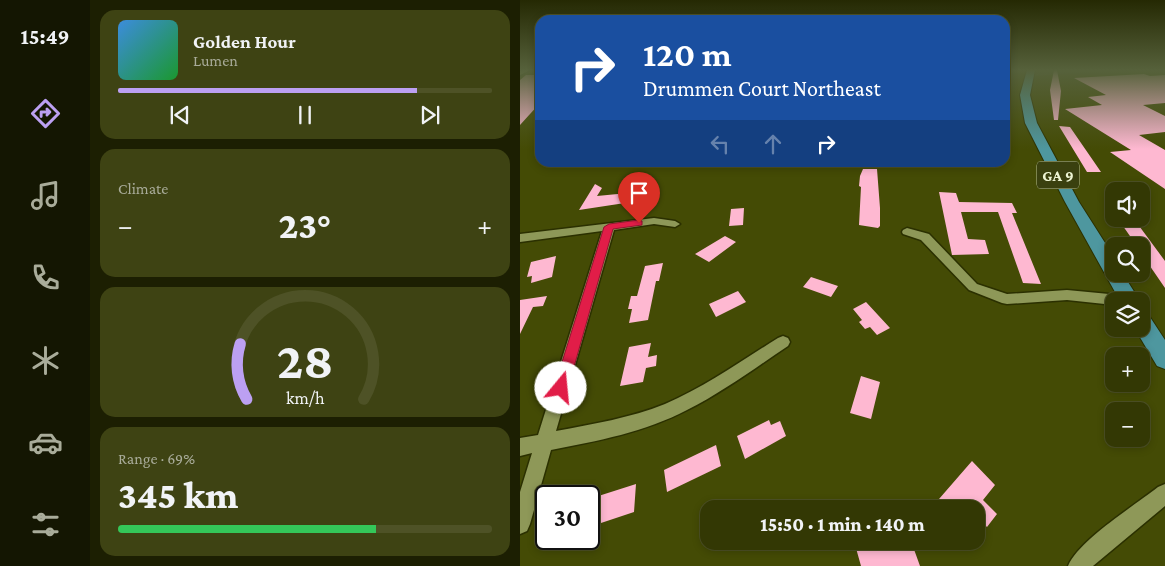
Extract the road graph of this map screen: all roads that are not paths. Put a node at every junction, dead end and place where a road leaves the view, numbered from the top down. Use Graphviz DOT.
graph roads {
  1 [pos="1025,96"];
  2 [pos="675,224"];
  3 [pos="609,227"];
  4 [pos="907,232"];
  5 [pos="520,238"];
  6 [pos="1105,259"];
  7 [pos="1105,299"];
  8 [pos="1150,335"];
  9 [pos="783,342"];
  10 [pos="1165,359"];
  11 [pos="544,442"];
  12 [pos="520,447"];
  13 [pos="1165,494"];
  14 [pos="520,524"];
  15 [pos="1079,566"];
  1 -- 6 [label="main road, GA 9"];
  2 -- 3 [label="street"];
  3 -- 5 [label="street"];
  3 -- 11 [label="street"];
  4 -- 7 [label="street"];
  8 -- 10 [label="main road"];
  9 -- 11 [label="street"];
  11 -- 12 [label="street"];
  11 -- 14 [label="street"];
  13 -- 15 [label="street"];
}
